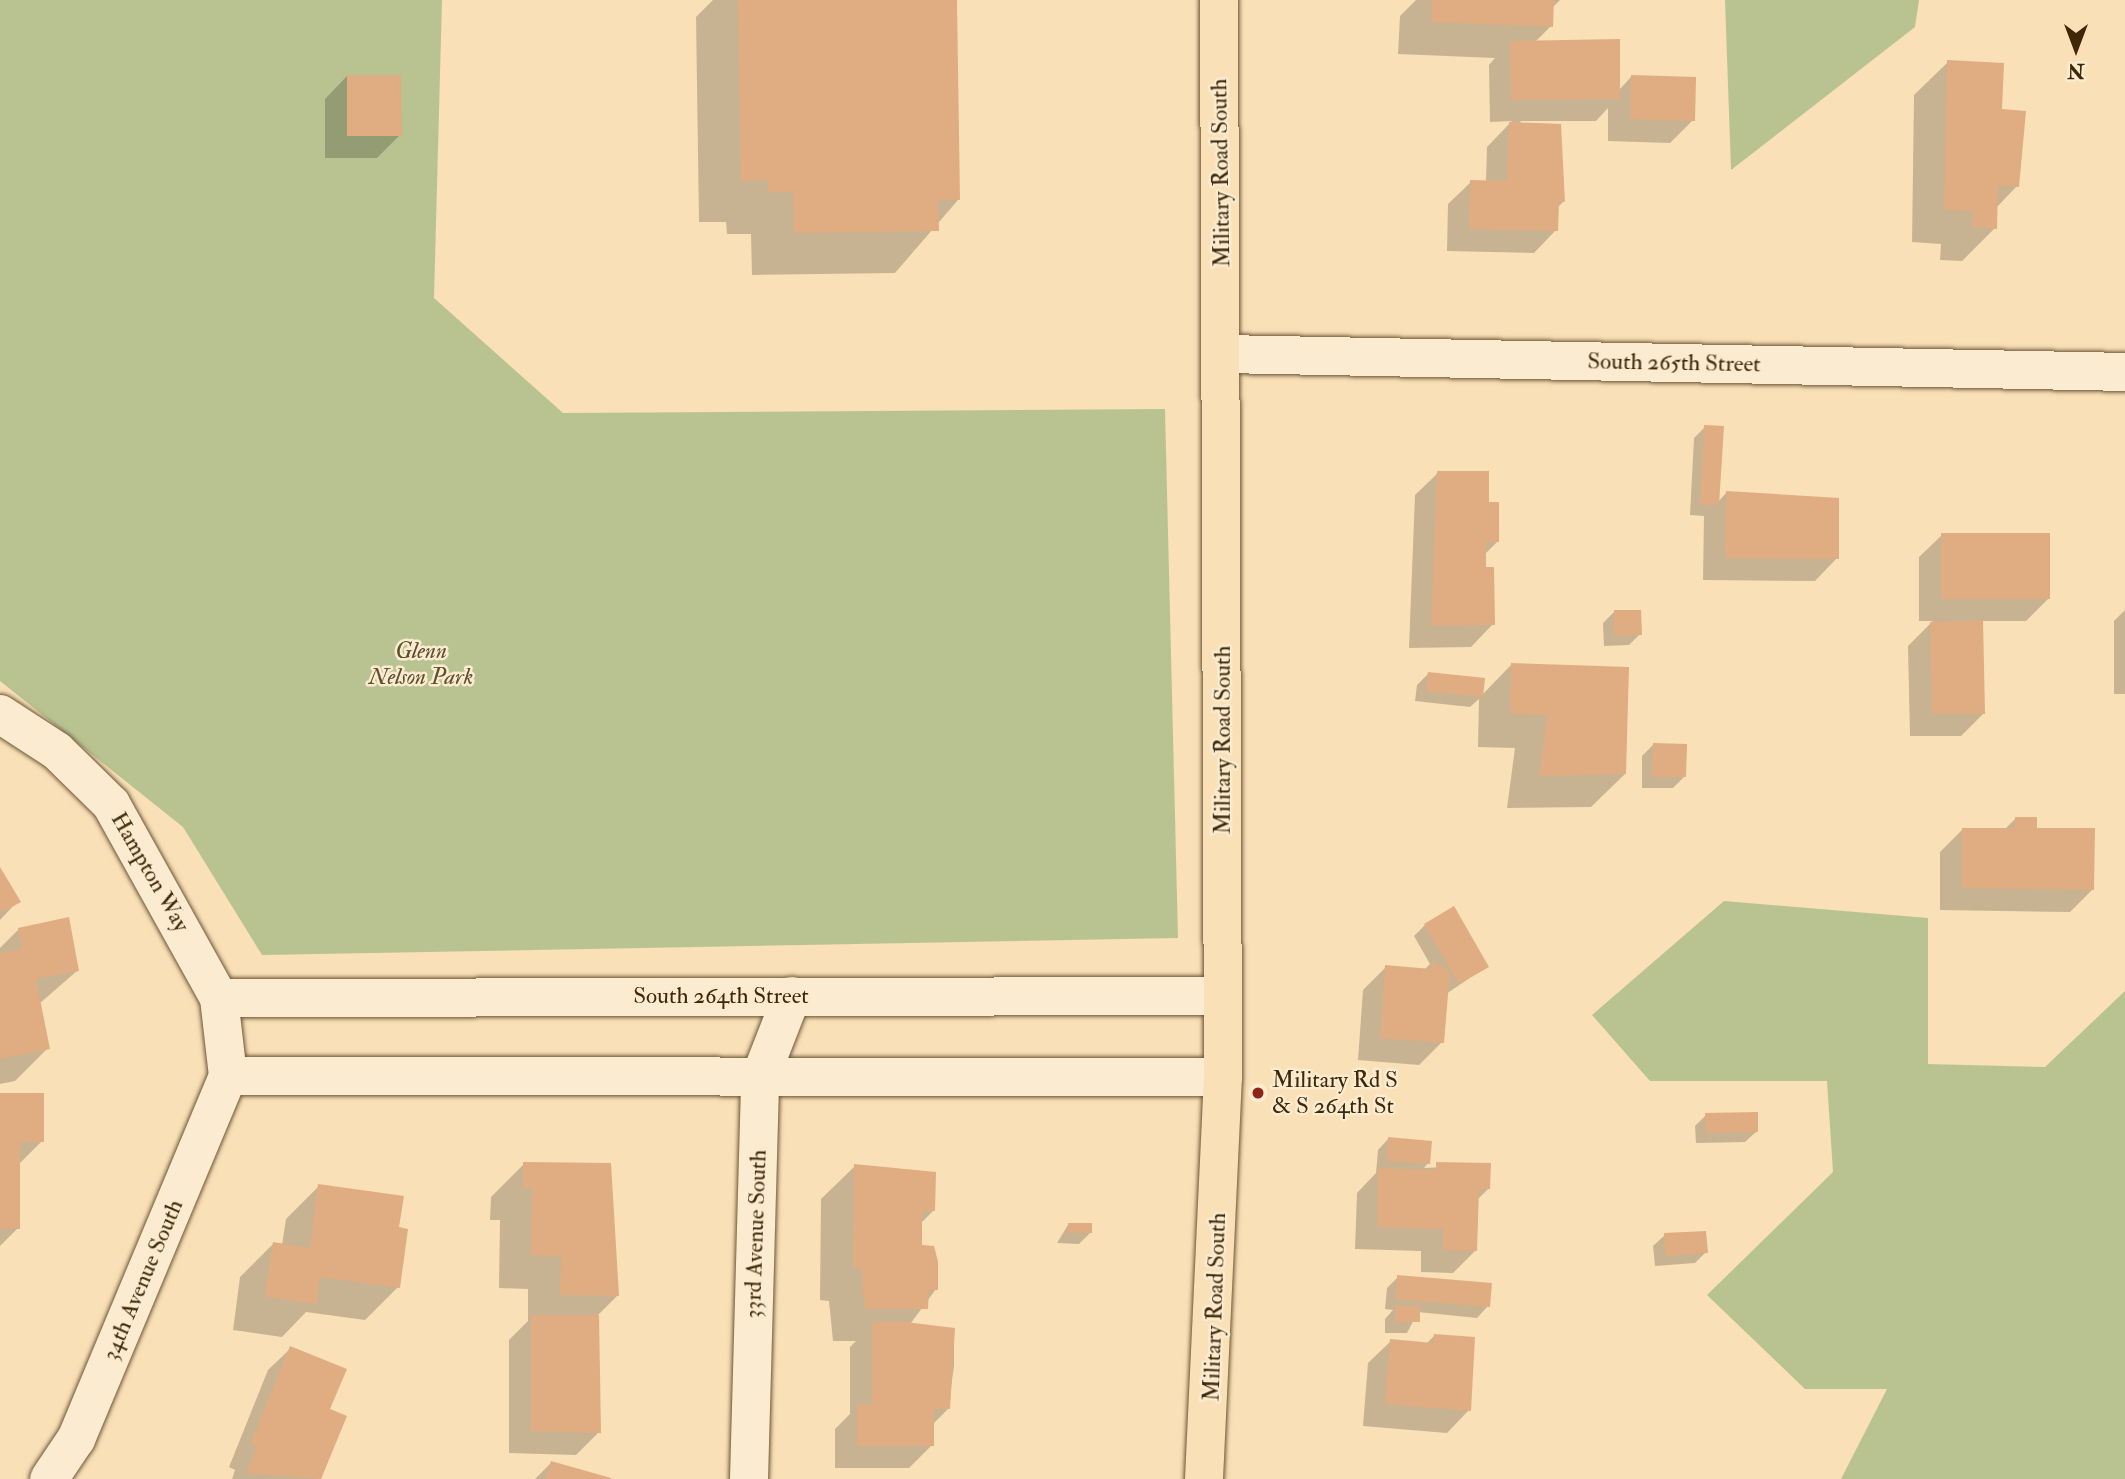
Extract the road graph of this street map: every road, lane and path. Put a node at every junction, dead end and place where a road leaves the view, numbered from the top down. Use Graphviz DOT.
graph roads {
  1 [pos="1219,0"];
  2 [pos="1224,354"];
  3 [pos="2125,372"];
  4 [pos="0,714"];
  5 [pos="792,996"];
  6 [pos="1223,996"];
  7 [pos="219,998"];
  8 [pos="228,1076"];
  9 [pos="1223,1077"];
  10 [pos="760,1078"];
  11 [pos="49,1479"];
  12 [pos="749,1479"];
  13 [pos="1204,1479"];
  1 -- 2 [label="main road, Military Road South"];
  2 -- 3 [label="street, South 265th Street"];
  2 -- 6 [label="main road, Military Road South"];
  4 -- 7 [label="street, Hampton Way"];
  5 -- 6 [label="street, South 264th Street"];
  5 -- 7 [label="street, South 264th Street"];
  5 -- 10 [label="street, 33rd Avenue South"];
  6 -- 9 [label="main road, Military Road South"];
  7 -- 8 [label="street, Hampton Way"];
  8 -- 10 [label="street"];
  8 -- 11 [label="street, 34th Avenue South"];
  9 -- 10 [label="street"];
  9 -- 13 [label="main road, Military Road South"];
  10 -- 12 [label="street, 33rd Avenue South"];
}
